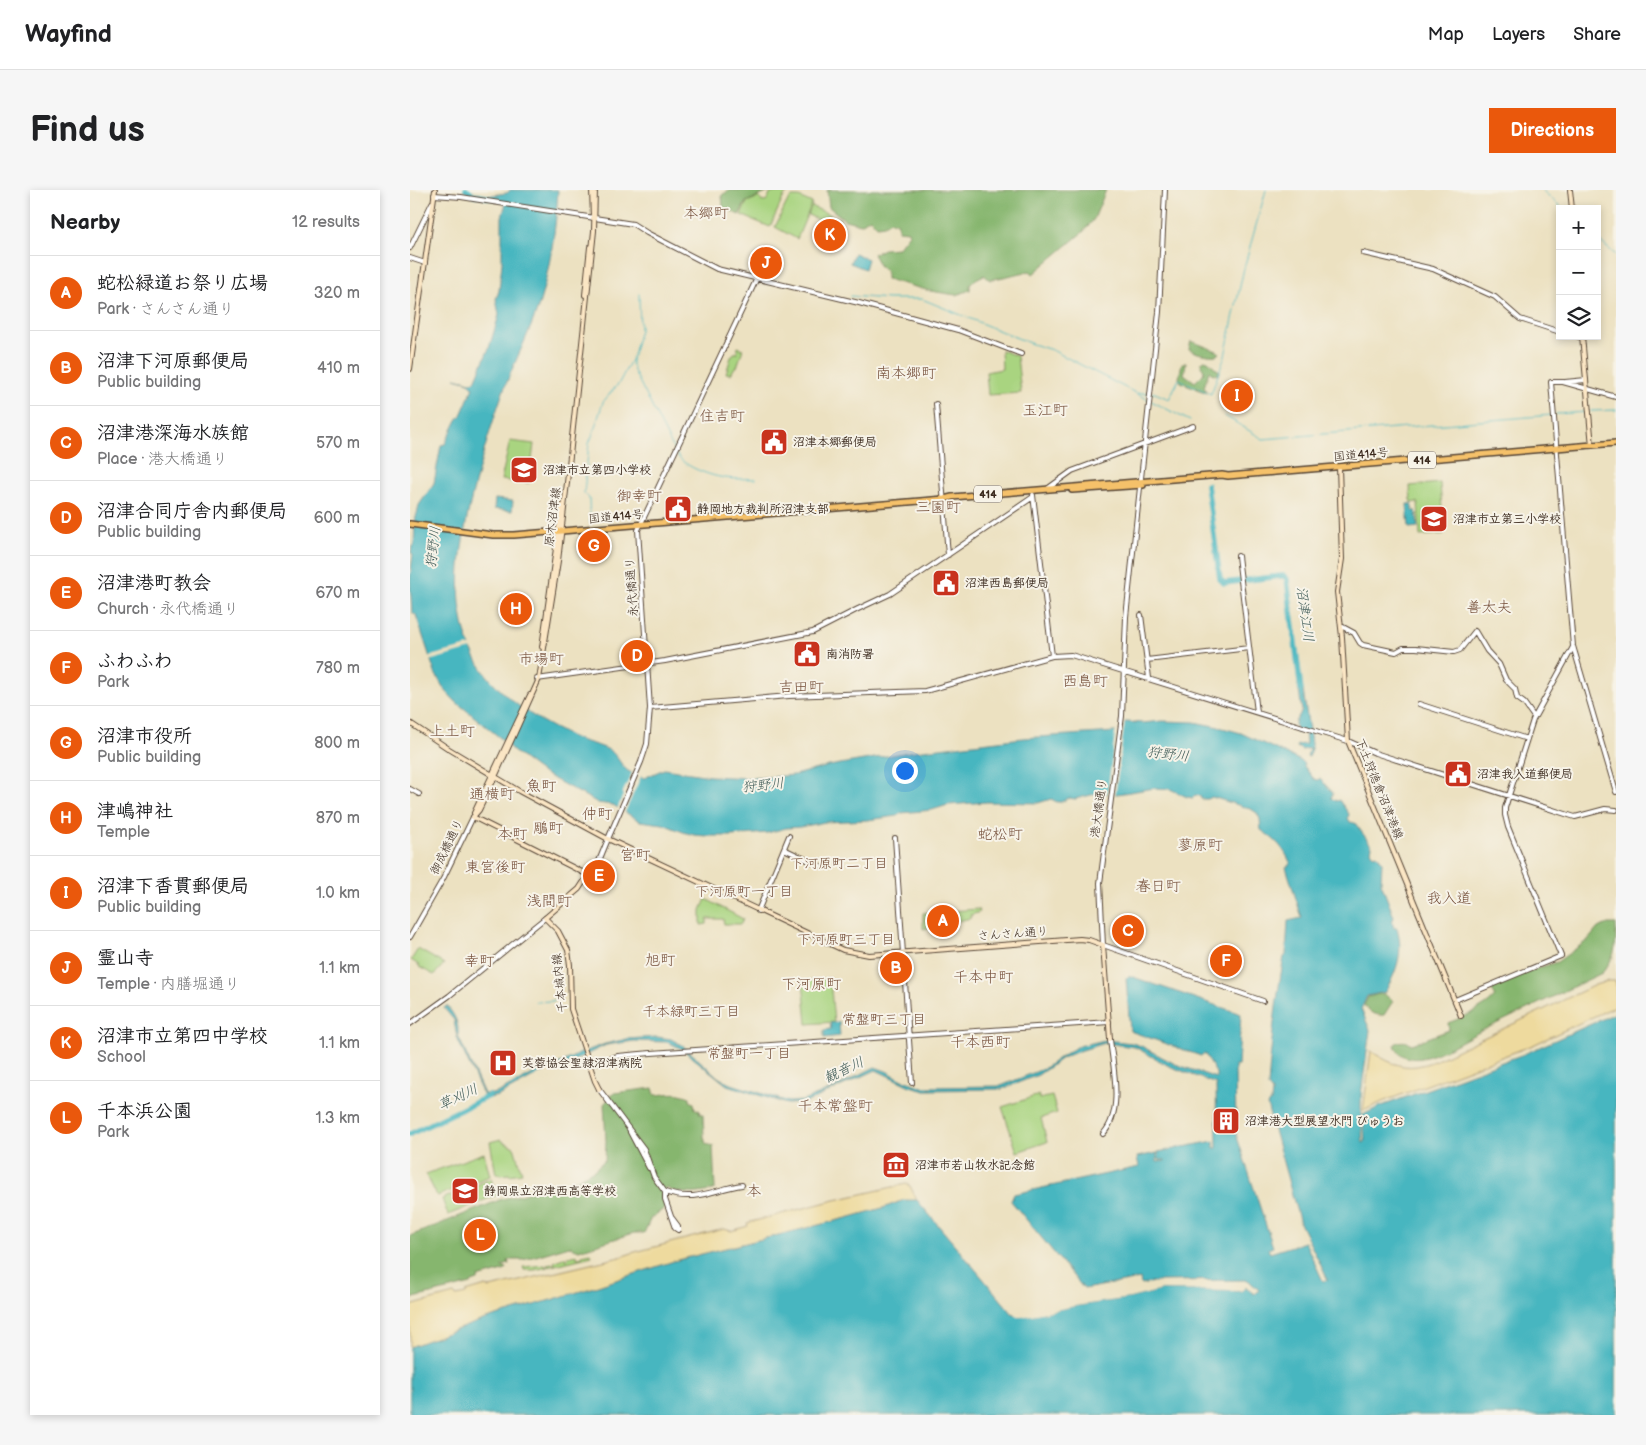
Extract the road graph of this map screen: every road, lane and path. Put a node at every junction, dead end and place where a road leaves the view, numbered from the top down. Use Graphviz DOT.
graph roads {
  1 [pos="594,190"];
  2 [pos="1165,190"];
  3 [pos="1570,190"];
  4 [pos="435,192"];
  5 [pos="434,201"];
  6 [pos="1572,205"];
  7 [pos="594,218"];
  8 [pos="410,248"];
  9 [pos="1363,253"];
  10 [pos="410,258"];
  11 [pos="425,263"];
  12 [pos="757,278"];
  13 [pos="1556,331"];
  14 [pos="1582,340"];
  15 [pos="412,350"];
  16 [pos="1021,354"];
  17 [pos="410,369"];
  18 [pos="1586,380"];
  19 [pos="1563,382"];
  20 [pos="1587,388"];
  21 [pos="1616,397"];
  22 [pos="936,404"];
  23 [pos="1193,426"];
  24 [pos="1616,443"];
  25 [pos="1143,445"];
  26 [pos="1592,446"];
  27 [pos="1557,448"];
  28 [pos="1339,466"];
  29 [pos="1140,483"];
  30 [pos="1047,489"];
  31 [pos="1033,495"];
  32 [pos="944,499"];
  33 [pos="410,524"];
  34 [pos="640,525"];
  35 [pos="560,531"];
  36 [pos="948,555"];
  37 [pos="1238,556"];
  38 [pos="1141,615"];
  39 [pos="1341,626"];
  40 [pos="1573,646"];
  41 [pos="1249,648"];
  42 [pos="1052,656"];
  43 [pos="1147,660"];
  44 [pos="647,664"];
  45 [pos="1124,671"];
  46 [pos="1149,678"];
  47 [pos="538,679"];
  48 [pos="1419,704"];
  49 [pos="650,708"];
  50 [pos="1257,712"];
  51 [pos="1534,717"];
  52 [pos="410,723"];
  53 [pos="1527,739"];
  54 [pos="1348,741"];
  55 [pos="493,776"];
  56 [pos="410,790"];
  57 [pos="1616,792"];
  58 [pos="419,794"];
  59 [pos="1508,796"];
  60 [pos="1616,810"];
  61 [pos="473,817"];
  62 [pos="789,836"];
  63 [pos="895,838"];
  64 [pos="608,839"];
  65 [pos="784,849"];
  66 [pos="820,866"];
  67 [pos="588,875"];
  68 [pos="758,910"];
  69 [pos="545,918"];
  70 [pos="410,938"];
  71 [pos="1103,946"];
  72 [pos="903,952"];
  73 [pos="1455,1000"];
  74 [pos="1263,1001"];
  75 [pos="1461,1016"];
  76 [pos="1109,1022"];
  77 [pos="410,1024"];
  78 [pos="909,1036"];
  79 [pos="1110,1042"];
  80 [pos="590,1064"];
  81 [pos="912,1083"];
  82 [pos="599,1090"];
  83 [pos="1102,1134"];
  84 [pos="742,1185"];
  85 [pos="666,1192"];
  86 [pos="672,1218"];
  1 -- 7 [label="main road, 原木沼津線"];
  2 -- 25 [label="street, 港大橋通り"];
  3 -- 6 [label="main road"];
  4 -- 5 [label="main road"];
  4 -- 7 [label="street"];
  5 -- 8 [label="street"];
  5 -- 11 [label="main road"];
  7 -- 12 [label="street"];
  7 -- 35 [label="main road, 原木沼津線"];
  9 -- 13 [label="street"];
  10 -- 11 [label="street"];
  11 -- 15 [label="main road"];
  12 -- 16 [label="street"];
  12 -- 34 [label="street"];
  14 -- 18 [label="main road"];
  15 -- 17 [label="main road"];
  18 -- 19 [label="street"];
  18 -- 20 [label="main road"];
  19 -- 20 [label="street"];
  19 -- 27 [label="street"];
  20 -- 21 [label="street"];
  20 -- 26 [label="main road"];
  22 -- 32 [label="street"];
  23 -- 25 [label="street"];
  24 -- 26 [label="highway, 国道414号 / 414"];
  25 -- 29 [label="street, 港大橋通り"];
  25 -- 30 [label="street"];
  26 -- 27 [label="highway, 国道414号 / 414"];
  27 -- 28 [label="highway, 国道414号 / 414"];
  27 -- 40 [label="street"];
  28 -- 29 [label="highway, 国道414号 / 414"];
  28 -- 39 [label="main road, 下土狩徳倉沼津港線"];
  29 -- 30 [label="highway, 国道414号 / 414"];
  29 -- 31 [label="highway, 国道414号 / 414"];
  29 -- 45 [label="street, 港大橋通り"];
  30 -- 32 [label="highway, 国道414号 / 414"];
  31 -- 32 [label="highway, 国道414号 / 414"];
  31 -- 36 [label="street"];
  31 -- 42 [label="street"];
  32 -- 34 [label="highway, 国道414号 / 414"];
  32 -- 36 [label="street"];
  33 -- 35 [label="highway, 国道414号 / 414"];
  34 -- 35 [label="highway, 国道414号 / 414"];
  34 -- 44 [label="street, 永代橋通り"];
  35 -- 47 [label="main road, 原木沼津線"];
  36 -- 44 [label="street"];
  37 -- 41 [label="street"];
  38 -- 43 [label="street"];
  39 -- 51 [label="street"];
  39 -- 54 [label="main road, 下土狩徳倉沼津港線"];
  40 -- 51 [label="street"];
  40 -- 57 [label="street"];
  41 -- 43 [label="street"];
  41 -- 50 [label="street"];
  42 -- 45 [label="street"];
  42 -- 49 [label="street"];
  43 -- 46 [label="street"];
  44 -- 47 [label="street"];
  44 -- 49 [label="street, 永代橋通り"];
  45 -- 46 [label="street"];
  45 -- 71 [label="street, 港大橋通り"];
  46 -- 50 [label="street"];
  47 -- 55 [label="main road, 原木沼津線"];
  48 -- 53 [label="street"];
  49 -- 64 [label="street, 永代橋通り"];
  50 -- 54 [label="street"];
  51 -- 53 [label="street"];
  52 -- 55 [label="main road, さんさん通り"];
  53 -- 59 [label="street"];
  54 -- 59 [label="street"];
  54 -- 73 [label="main road, 下土狩徳倉沼津港線"];
  55 -- 61 [label="main road"];
  55 -- 64 [label="main road, さんさん通り"];
  56 -- 58 [label="street"];
  59 -- 60 [label="street"];
  59 -- 73 [label="street"];
  61 -- 67 [label="main road"];
  61 -- 70 [label="street, 御成橋通り"];
  62 -- 65 [label="street"];
  63 -- 72 [label="street"];
  64 -- 67 [label="street, 永代橋通り"];
  64 -- 68 [label="main road, さんさん通り"];
  65 -- 66 [label="street"];
  65 -- 68 [label="street"];
  67 -- 69 [label="main road"];
  68 -- 72 [label="main road, さんさん通り"];
  69 -- 77 [label="street"];
  69 -- 80 [label="main road, 千本城内線"];
  71 -- 72 [label="main road, さんさん通り"];
  71 -- 74 [label="street"];
  71 -- 76 [label="main road, 港大橋通り"];
  72 -- 78 [label="street"];
  73 -- 75 [label="main road, 下土狩徳倉沼津港線"];
  76 -- 78 [label="street"];
  76 -- 79 [label="main road, 港大橋通り"];
  78 -- 80 [label="street"];
  78 -- 81 [label="street"];
  79 -- 83 [label="street, 港大橋通り"];
  80 -- 82 [label="main road, 千本城内線"];
  82 -- 85 [label="street"];
  84 -- 85 [label="street"];
  85 -- 86 [label="street"];
}
